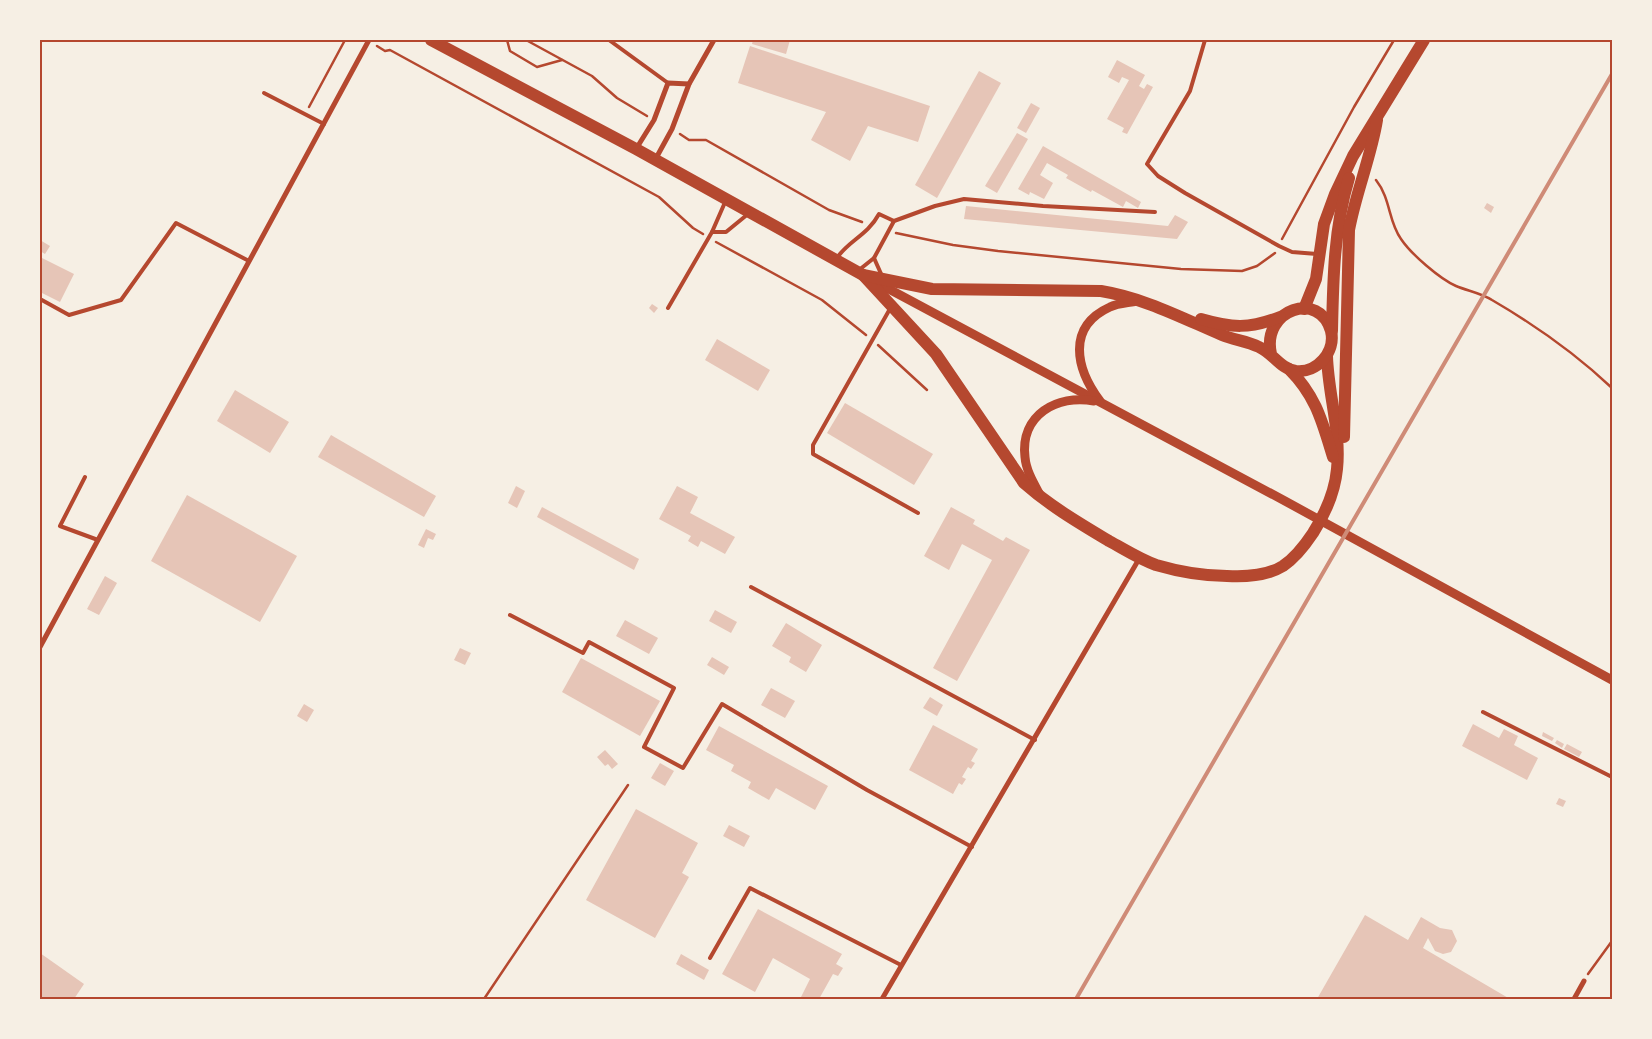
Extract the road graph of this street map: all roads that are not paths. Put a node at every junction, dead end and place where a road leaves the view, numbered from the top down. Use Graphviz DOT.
graph roads {
  1 [pos="369,40"];
  2 [pos="431,40"];
  3 [pos="609,40"];
  4 [pos="714,40"];
  5 [pos="1205,40"];
  6 [pos="1420,41"];
  7 [pos="668,83"];
  8 [pos="689,84"];
  9 [pos="264,93"];
  10 [pos="1377,120"];
  11 [pos="324,124"];
  12 [pos="1361,144"];
  13 [pos="636,149"];
  14 [pos="655,160"];
  15 [pos="726,200"];
  16 [pos="750,212"];
  17 [pos="1155,212"];
  18 [pos="894,222"];
  19 [pos="712,232"];
  20 [pos="1319,254"];
  21 [pos="874,258"];
  22 [pos="835,260"];
  23 [pos="249,261"];
  24 [pos="860,273"];
  25 [pos="883,278"];
  26 [pos="40,299"];
  27 [pos="1138,301"];
  28 [pos="891,306"];
  29 [pos="668,308"];
  30 [pos="1304,308"];
  31 [pos="1176,314"];
  32 [pos="1280,317"];
  33 [pos="1332,334"];
  34 [pos="1271,354"];
  35 [pos="1327,356"];
  36 [pos="1289,369"];
  37 [pos="1102,403"];
  38 [pos="1336,474"];
  39 [pos="85,477"];
  40 [pos="1043,500"];
  41 [pos="918,513"];
  42 [pos="98,540"];
  43 [pos="1139,558"];
  44 [pos="751,587"];
  45 [pos="510,615"];
  46 [pos="40,647"];
  47 [pos="1612,680"];
  48 [pos="1483,712"];
  49 [pos="1035,740"];
  50 [pos="1612,777"];
  51 [pos="972,847"];
  52 [pos="710,958"];
  53 [pos="902,965"];
  54 [pos="1584,981"];
  55 [pos="882,999"];
  56 [pos="1574,999"];
  1 -- 11 [label="street"];
  2 -- 13 [label="highway"];
  3 -- 7 [label="lane"];
  4 -- 8 [label="street"];
  5 -- 20 [label="lane"];
  6 -- 10 [label="highway"];
  7 -- 8 [label="street"];
  7 -- 13 [label="street"];
  8 -- 14 [label="street"];
  9 -- 11 [label="lane"];
  10 -- 12 [label="highway"];
  10 -- 38 [label="highway"];
  11 -- 23 [label="street"];
  12 -- 20 [label="highway"];
  12 -- 33 [label="highway"];
  13 -- 14 [label="highway"];
  14 -- 15 [label="highway"];
  15 -- 16 [label="highway"];
  15 -- 19 [label="lane"];
  16 -- 19 [label="lane"];
  16 -- 22 [label="highway"];
  17 -- 18 [label="lane"];
  18 -- 21 [label="lane"];
  18 -- 22 [label="lane"];
  19 -- 29 [label="lane"];
  20 -- 30 [label="highway"];
  21 -- 24 [label="lane"];
  21 -- 25 [label="lane"];
  22 -- 24 [label="highway"];
  23 -- 26 [label="lane"];
  23 -- 42 [label="street"];
  24 -- 25 [label="highway"];
  24 -- 28 [label="highway"];
  24 -- 37 [label="street"];
  25 -- 27 [label="highway"];
  27 -- 31 [label="highway"];
  27 -- 37 [label="street"];
  28 -- 40 [label="highway"];
  28 -- 41 [label="lane"];
  30 -- 32 [label="highway"];
  30 -- 33 [label="highway"];
  31 -- 32 [label="highway"];
  31 -- 34 [label="highway"];
  32 -- 34 [label="highway"];
  33 -- 35 [label="highway"];
  34 -- 36 [label="highway"];
  35 -- 36 [label="highway"];
  35 -- 38 [label="highway"];
  36 -- 38 [label="highway"];
  37 -- 40 [label="street"];
  37 -- 47 [label="street"];
  38 -- 43 [label="highway"];
  39 -- 42 [label="lane"];
  40 -- 43 [label="highway"];
  42 -- 46 [label="street"];
  43 -- 49 [label="street"];
  44 -- 49 [label="lane"];
  45 -- 51 [label="lane"];
  48 -- 50 [label="lane"];
  49 -- 51 [label="street"];
  51 -- 53 [label="street"];
  52 -- 53 [label="lane"];
  53 -- 55 [label="street"];
  54 -- 56 [label="street"];
}
